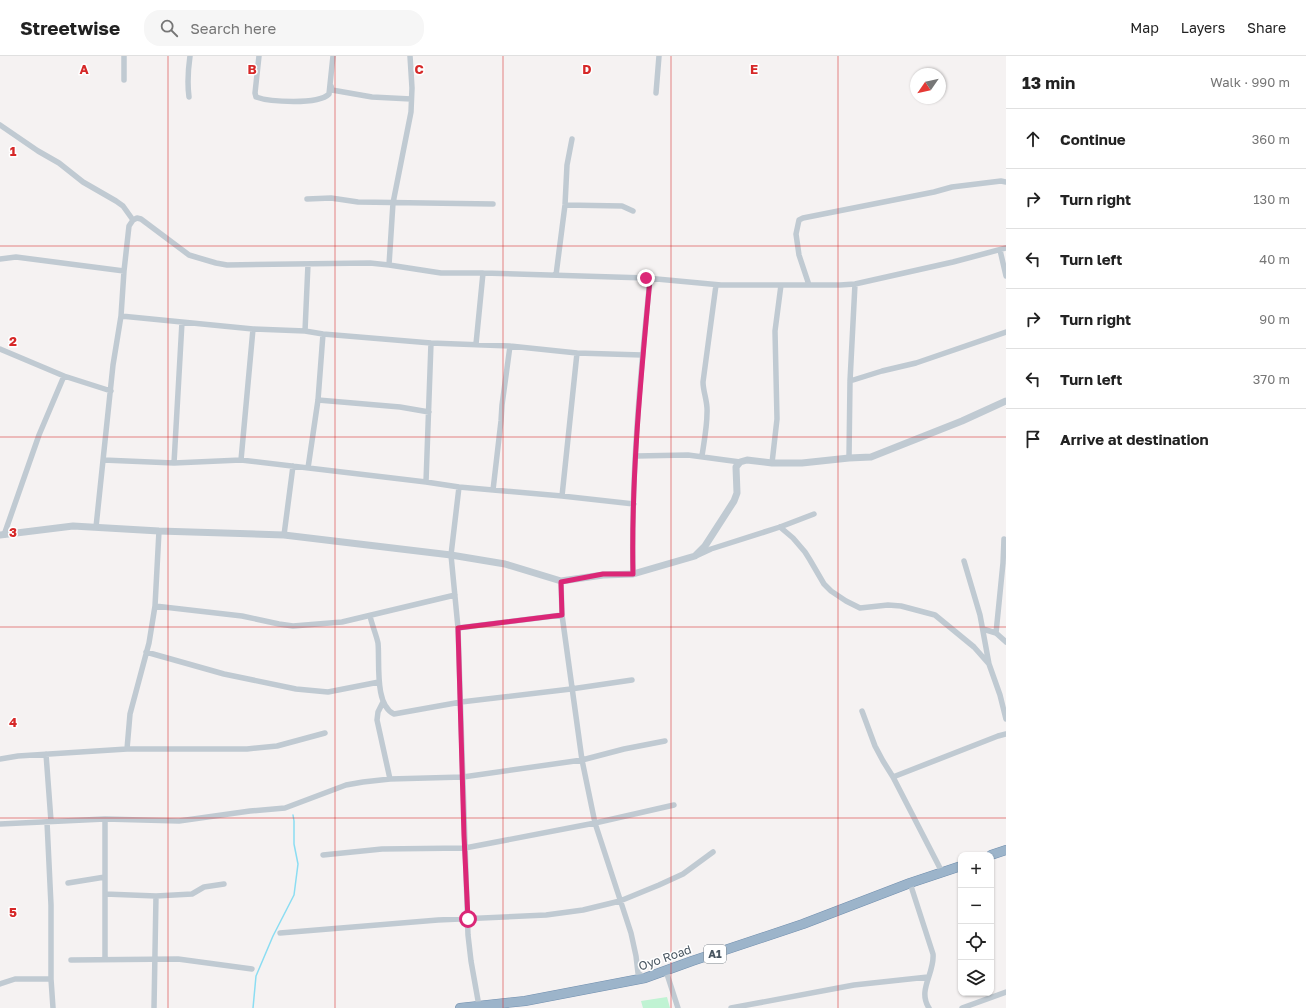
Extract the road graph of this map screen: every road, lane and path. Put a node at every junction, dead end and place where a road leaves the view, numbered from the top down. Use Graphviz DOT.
graph roads {
  1 [pos="124,56"];
  2 [pos="190,56"];
  3 [pos="259,56"];
  4 [pos="332,56"];
  5 [pos="410,56"];
  6 [pos="659,56"];
  7 [pos="124,80"];
  8 [pos="330,84"];
  9 [pos="656,93"];
  10 [pos="189,97"];
  11 [pos="411,99"];
  12 [pos="0,125"];
  13 [pos="572,139"];
  14 [pos="1006,182"];
  15 [pos="307,199"];
  16 [pos="393,203"];
  17 [pos="493,204"];
  18 [pos="564,205"];
  19 [pos="633,211"];
  20 [pos="133,220"];
  21 [pos="1003,249"];
  22 [pos="0,259"];
  23 [pos="308,264"];
  24 [pos="389,265"];
  25 [pos="124,271"];
  26 [pos="483,273"];
  27 [pos="556,275"];
  28 [pos="1006,276"];
  29 [pos="650,279"];
  30 [pos="855,284"];
  31 [pos="716,285"];
  32 [pos="781,285"];
  33 [pos="809,285"];
  34 [pos="120,316"];
  35 [pos="182,322"];
  36 [pos="253,329"];
  37 [pos="304,331"];
  38 [pos="1006,332"];
  39 [pos="323,334"];
  40 [pos="431,343"];
  41 [pos="476,344"];
  42 [pos="510,346"];
  43 [pos="0,349"];
  44 [pos="578,353"];
  45 [pos="642,355"];
  46 [pos="64,376"];
  47 [pos="850,381"];
  48 [pos="111,391"];
  49 [pos="318,400"];
  50 [pos="1006,401"];
  51 [pos="428,412"];
  52 [pos="636,456"];
  53 [pos="702,456"];
  54 [pos="849,458"];
  55 [pos="103,460"];
  56 [pos="241,460"];
  57 [pos="740,462"];
  58 [pos="174,463"];
  59 [pos="772,463"];
  60 [pos="293,466"];
  61 [pos="308,468"];
  62 [pos="426,482"];
  63 [pos="459,487"];
  64 [pos="493,490"];
  65 [pos="562,496"];
  66 [pos="634,504"];
  67 [pos="814,514"];
  68 [pos="96,527"];
  69 [pos="780,527"];
  70 [pos="159,531"];
  71 [pos="2,535"];
  72 [pos="284,535"];
  73 [pos="1004,539"];
  74 [pos="451,555"];
  75 [pos="695,556"];
  76 [pos="964,561"];
  77 [pos="633,574"];
  78 [pos="561,582"];
  79 [pos="456,595"];
  80 [pos="155,606"];
  81 [pos="562,615"];
  82 [pos="370,616"];
  83 [pos="458,628"];
  84 [pos="983,629"];
  85 [pos="996,633"];
  86 [pos="1006,642"];
  87 [pos="146,652"];
  88 [pos="989,664"];
  89 [pos="632,680"];
  90 [pos="379,682"];
  91 [pos="571,689"];
  92 [pos="383,702"];
  93 [pos="461,702"];
  94 [pos="862,711"];
  95 [pos="1006,718"];
  96 [pos="325,733"];
  97 [pos="1006,735"];
  98 [pos="665,741"];
  99 [pos="128,749"];
  100 [pos="46,754"];
  101 [pos="0,759"];
  102 [pos="582,760"];
  103 [pos="463,777"];
  104 [pos="893,777"];
  105 [pos="390,779"];
  106 [pos="674,805"];
  107 [pos="105,819"];
  108 [pos="49,822"];
  109 [pos="596,823"];
  110 [pos="0,824"];
  111 [pos="465,848"];
  112 [pos="1006,850"];
  113 [pos="713,852"];
  114 [pos="994,854"];
  115 [pos="323,855"];
  116 [pos="958,867"];
  117 [pos="942,872"];
  118 [pos="105,877"];
  119 [pos="68,882"];
  120 [pos="910,883"];
  121 [pos="224,884"];
  122 [pos="105,894"];
  123 [pos="156,896"];
  124 [pos="620,902"];
  125 [pos="468,919"];
  126 [pos="280,933"];
  127 [pos="105,959"];
  128 [pos="154,959"];
  129 [pos="71,960"];
  130 [pos="252,969"];
  131 [pos="666,971"];
  132 [pos="928,977"];
  133 [pos="645,978"];
  134 [pos="51,979"];
  135 [pos="0,984"];
  136 [pos="1006,992"];
  137 [pos="479,1006"];
  138 [pos="53,1008"];
  139 [pos="154,1008"];
  140 [pos="460,1008"];
  141 [pos="678,1008"];
  142 [pos="730,1008"];
  143 [pos="929,1008"];
  144 [pos="962,1008"];
  1 -- 7 [label="street"];
  2 -- 10 [label="street"];
  3 -- 8 [label="street"];
  4 -- 8 [label="street"];
  5 -- 11 [label="street"];
  6 -- 9 [label="street"];
  8 -- 11 [label="street"];
  11 -- 16 [label="street"];
  12 -- 20 [label="street"];
  13 -- 18 [label="street"];
  14 -- 33 [label="street"];
  15 -- 16 [label="street"];
  16 -- 17 [label="street"];
  16 -- 24 [label="street"];
  18 -- 19 [label="street"];
  18 -- 27 [label="street"];
  20 -- 23 [label="street"];
  20 -- 25 [label="street"];
  21 -- 28 [label="street"];
  21 -- 30 [label="street"];
  22 -- 25 [label="street"];
  23 -- 24 [label="street"];
  23 -- 37 [label="street"];
  24 -- 26 [label="street"];
  25 -- 34 [label="street"];
  26 -- 27 [label="street"];
  26 -- 41 [label="street"];
  27 -- 29 [label="street"];
  29 -- 31 [label="street"];
  29 -- 45 [label="street"];
  30 -- 33 [label="street"];
  30 -- 47 [label="street"];
  31 -- 32 [label="street"];
  31 -- 53 [label="street"];
  32 -- 33 [label="street"];
  32 -- 59 [label="street"];
  34 -- 35 [label="street"];
  34 -- 48 [label="street"];
  35 -- 36 [label="street"];
  35 -- 58 [label="street"];
  36 -- 37 [label="street"];
  36 -- 56 [label="street"];
  37 -- 39 [label="street"];
  38 -- 47 [label="street"];
  39 -- 40 [label="street"];
  39 -- 49 [label="street"];
  40 -- 41 [label="street"];
  40 -- 51 [label="street"];
  41 -- 42 [label="street"];
  42 -- 44 [label="street"];
  42 -- 64 [label="street"];
  43 -- 46 [label="street"];
  44 -- 45 [label="street"];
  44 -- 65 [label="street"];
  45 -- 52 [label="street"];
  46 -- 48 [label="street"];
  46 -- 71 [label="street"];
  47 -- 54 [label="street"];
  48 -- 55 [label="street"];
  49 -- 51 [label="street"];
  49 -- 61 [label="street"];
  50 -- 54 [label="street"];
  51 -- 62 [label="street"];
  52 -- 53 [label="street"];
  52 -- 66 [label="street"];
  53 -- 57 [label="street"];
  54 -- 59 [label="street"];
  55 -- 58 [label="street"];
  55 -- 68 [label="street"];
  56 -- 58 [label="street"];
  56 -- 60 [label="street"];
  57 -- 59 [label="street"];
  57 -- 75 [label="street"];
  60 -- 61 [label="street"];
  60 -- 72 [label="street"];
  61 -- 62 [label="street"];
  62 -- 63 [label="street"];
  63 -- 64 [label="street"];
  63 -- 74 [label="street"];
  64 -- 65 [label="street"];
  65 -- 66 [label="street"];
  66 -- 77 [label="street"];
  67 -- 69 [label="street"];
  68 -- 70 [label="street"];
  68 -- 71 [label="street"];
  69 -- 75 [label="street"];
  69 -- 88 [label="street"];
  70 -- 72 [label="street"];
  70 -- 80 [label="street"];
  72 -- 74 [label="street"];
  73 -- 85 [label="street"];
  74 -- 78 [label="street"];
  74 -- 79 [label="street"];
  75 -- 77 [label="street"];
  76 -- 84 [label="street"];
  77 -- 78 [label="street"];
  78 -- 81 [label="street"];
  79 -- 82 [label="street"];
  79 -- 83 [label="street"];
  80 -- 82 [label="street"];
  80 -- 87 [label="street"];
  81 -- 83 [label="street"];
  81 -- 91 [label="street"];
  82 -- 90 [label="street"];
  83 -- 93 [label="street"];
  84 -- 85 [label="street"];
  84 -- 88 [label="street"];
  85 -- 86 [label="street"];
  87 -- 90 [label="street"];
  87 -- 99 [label="street"];
  88 -- 95 [label="street"];
  89 -- 91 [label="street"];
  90 -- 92 [label="street"];
  91 -- 93 [label="street"];
  91 -- 102 [label="street"];
  92 -- 93 [label="street"];
  92 -- 105 [label="street"];
  93 -- 103 [label="street"];
  94 -- 104 [label="street"];
  96 -- 99 [label="street"];
  97 -- 104 [label="street"];
  98 -- 102 [label="street"];
  99 -- 100 [label="street"];
  100 -- 101 [label="street"];
  100 -- 108 [label="street"];
  102 -- 103 [label="street"];
  102 -- 109 [label="street"];
  103 -- 105 [label="street"];
  103 -- 111 [label="street"];
  104 -- 117 [label="street"];
  105 -- 107 [label="street"];
  106 -- 109 [label="street"];
  107 -- 108 [label="street"];
  107 -- 118 [label="street"];
  108 -- 110 [label="street"];
  108 -- 134 [label="street"];
  109 -- 111 [label="street"];
  109 -- 124 [label="street"];
  111 -- 115 [label="street"];
  111 -- 125 [label="street"];
  112 -- 114 [label="highway"];
  113 -- 124 [label="street"];
  116 -- 117 [label="highway, Oyo Road / A1"];
  117 -- 120 [label="highway, Oyo Road / A1"];
  118 -- 119 [label="street"];
  118 -- 122 [label="street"];
  120 -- 131 [label="highway, Oyo Road / A1"];
  120 -- 132 [label="street"];
  121 -- 123 [label="street"];
  122 -- 123 [label="street"];
  122 -- 127 [label="street"];
  123 -- 128 [label="street"];
  124 -- 125 [label="street"];
  124 -- 133 [label="street"];
  125 -- 126 [label="street"];
  125 -- 137 [label="street"];
  127 -- 128 [label="street"];
  127 -- 129 [label="street"];
  128 -- 130 [label="street"];
  128 -- 139 [label="street"];
  131 -- 133 [label="highway, Oyo Road / A1"];
  131 -- 141 [label="street"];
  132 -- 142 [label="street"];
  132 -- 143 [label="street"];
  133 -- 137 [label="highway, Oyo Road / A1"];
  134 -- 135 [label="street"];
  134 -- 138 [label="street"];
  136 -- 144 [label="street"];
  137 -- 140 [label="highway, Oyo Road / A1"];
}
